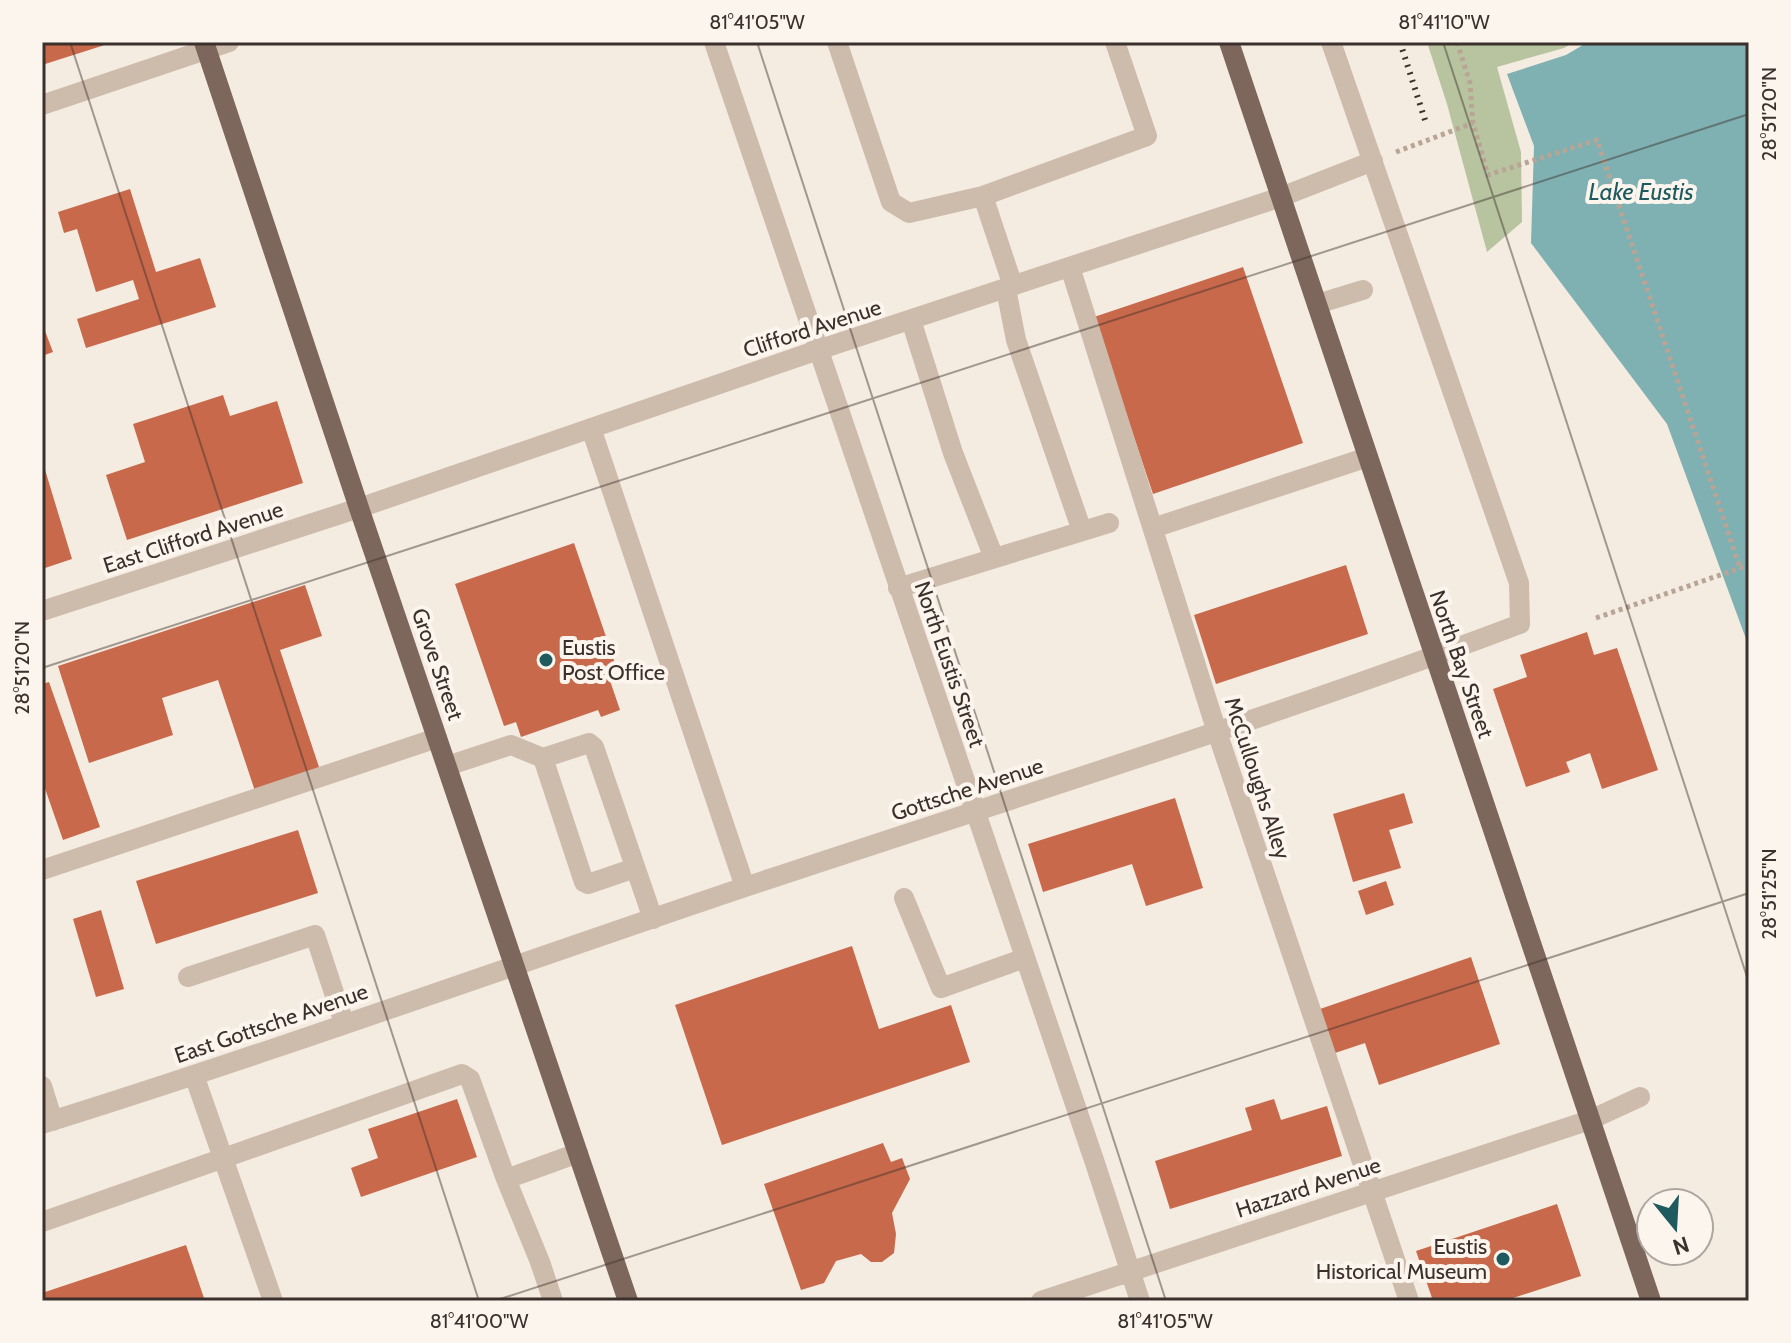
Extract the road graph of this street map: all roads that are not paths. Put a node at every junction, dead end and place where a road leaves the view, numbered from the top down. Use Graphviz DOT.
graph roads {
  1 [pos="229,42"];
  2 [pos="714,42"];
  3 [pos="837,42"];
  4 [pos="1115,42"];
  5 [pos="1229,42"];
  6 [pos="1331,42"];
  7 [pos="206,46"];
  8 [pos="42,105"];
  9 [pos="1373,161"];
  10 [pos="983,196"];
  11 [pos="1281,197"];
  12 [pos="1070,267"];
  13 [pos="1009,287"];
  14 [pos="1363,290"];
  15 [pos="1317,304"];
  16 [pos="911,320"];
  17 [pos="818,350"];
  18 [pos="591,428"];
  19 [pos="1368,457"];
  20 [pos="359,508"];
  21 [pos="1109,523"];
  22 [pos="1153,528"];
  23 [pos="1082,531"];
  24 [pos="994,558"];
  25 [pos="898,588"];
  26 [pos="42,611"];
  27 [pos="1435,657"];
  28 [pos="1217,732"];
  29 [pos="437,738"];
  30 [pos="543,758"];
  31 [pos="447,766"];
  32 [pos="974,811"];
  33 [pos="635,868"];
  34 [pos="42,870"];
  35 [pos="745,887"];
  36 [pos="904,898"];
  37 [pos="653,919"];
  38 [pos="1025,958"];
  39 [pos="515,965"];
  40 [pos="188,977"];
  41 [pos="344,1023"];
  42 [pos="194,1075"];
  43 [pos="42,1086"];
  44 [pos="1640,1097"];
  45 [pos="1590,1120"];
  46 [pos="47,1122"];
  47 [pos="578,1153"];
  48 [pos="224,1158"];
  49 [pos="506,1179"];
  50 [pos="1371,1192"];
  51 [pos="42,1222"];
  52 [pos="1130,1271"];
  53 [pos="273,1301"];
  54 [pos="553,1301"];
  55 [pos="628,1301"];
  56 [pos="1041,1301"];
  57 [pos="1140,1301"];
  58 [pos="1409,1301"];
  59 [pos="1651,1301"];
  1 -- 7 [label="street"];
  2 -- 17 [label="street, North Eustis Street"];
  3 -- 10 [label="street"];
  4 -- 10 [label="street"];
  5 -- 11 [label="main road, North Bay Street"];
  6 -- 9 [label="street"];
  7 -- 8 [label="street"];
  7 -- 20 [label="main road, Grove Street"];
  9 -- 11 [label="street, Clifford Avenue"];
  9 -- 27 [label="street, Gottsche Avenue"];
  10 -- 13 [label="street"];
  11 -- 12 [label="street, Clifford Avenue"];
  11 -- 15 [label="main road, North Bay Street"];
  12 -- 13 [label="street, Clifford Avenue"];
  12 -- 22 [label="street, McCulloughs Alley"];
  13 -- 16 [label="street, Clifford Avenue"];
  13 -- 23 [label="street"];
  14 -- 15 [label="street"];
  15 -- 19 [label="main road, North Bay Street"];
  16 -- 17 [label="street, Clifford Avenue"];
  16 -- 24 [label="street"];
  17 -- 18 [label="street, Clifford Avenue"];
  17 -- 25 [label="street, North Eustis Street"];
  18 -- 20 [label="street, Clifford Avenue"];
  18 -- 35 [label="street"];
  19 -- 22 [label="street"];
  19 -- 27 [label="main road, North Bay Street"];
  20 -- 26 [label="street, East Clifford Avenue"];
  20 -- 29 [label="main road, Grove Street"];
  21 -- 23 [label="street"];
  22 -- 28 [label="street, McCulloughs Alley"];
  23 -- 24 [label="street"];
  24 -- 25 [label="street"];
  25 -- 32 [label="street, North Eustis Street"];
  27 -- 28 [label="street, Gottsche Avenue"];
  27 -- 45 [label="main road, North Bay Street"];
  28 -- 32 [label="street, Gottsche Avenue"];
  28 -- 50 [label="street, McCulloughs Alley"];
  29 -- 31 [label="main road, Grove Street"];
  29 -- 34 [label="street"];
  30 -- 31 [label="street"];
  30 -- 33 [label="street"];
  30 -- 33 [label="street"];
  31 -- 39 [label="main road, Grove Street"];
  32 -- 35 [label="street, Gottsche Avenue"];
  32 -- 38 [label="street, North Eustis Street"];
  33 -- 37 [label="street"];
  35 -- 37 [label="street, Gottsche Avenue"];
  36 -- 38 [label="street"];
  37 -- 39 [label="street, Gottsche Avenue"];
  38 -- 52 [label="street, North Eustis Street"];
  39 -- 41 [label="street, East Gottsche Avenue"];
  39 -- 47 [label="main road, Grove Street"];
  40 -- 41 [label="street"];
  41 -- 42 [label="street, East Gottsche Avenue"];
  42 -- 46 [label="street, East Gottsche Avenue"];
  42 -- 48 [label="street"];
  43 -- 46 [label="street"];
  44 -- 45 [label="street, Hazzard Avenue"];
  45 -- 50 [label="street, Hazzard Avenue"];
  45 -- 59 [label="main road, North Bay Street"];
  47 -- 49 [label="street"];
  47 -- 55 [label="main road, Grove Street"];
  48 -- 49 [label="street"];
  48 -- 51 [label="street"];
  48 -- 53 [label="street"];
  49 -- 54 [label="street"];
  50 -- 52 [label="street, Hazzard Avenue"];
  50 -- 58 [label="street, McCulloughs Alley"];
  52 -- 56 [label="street, Hazzard Avenue"];
  52 -- 57 [label="street, North Eustis Street"];
}
